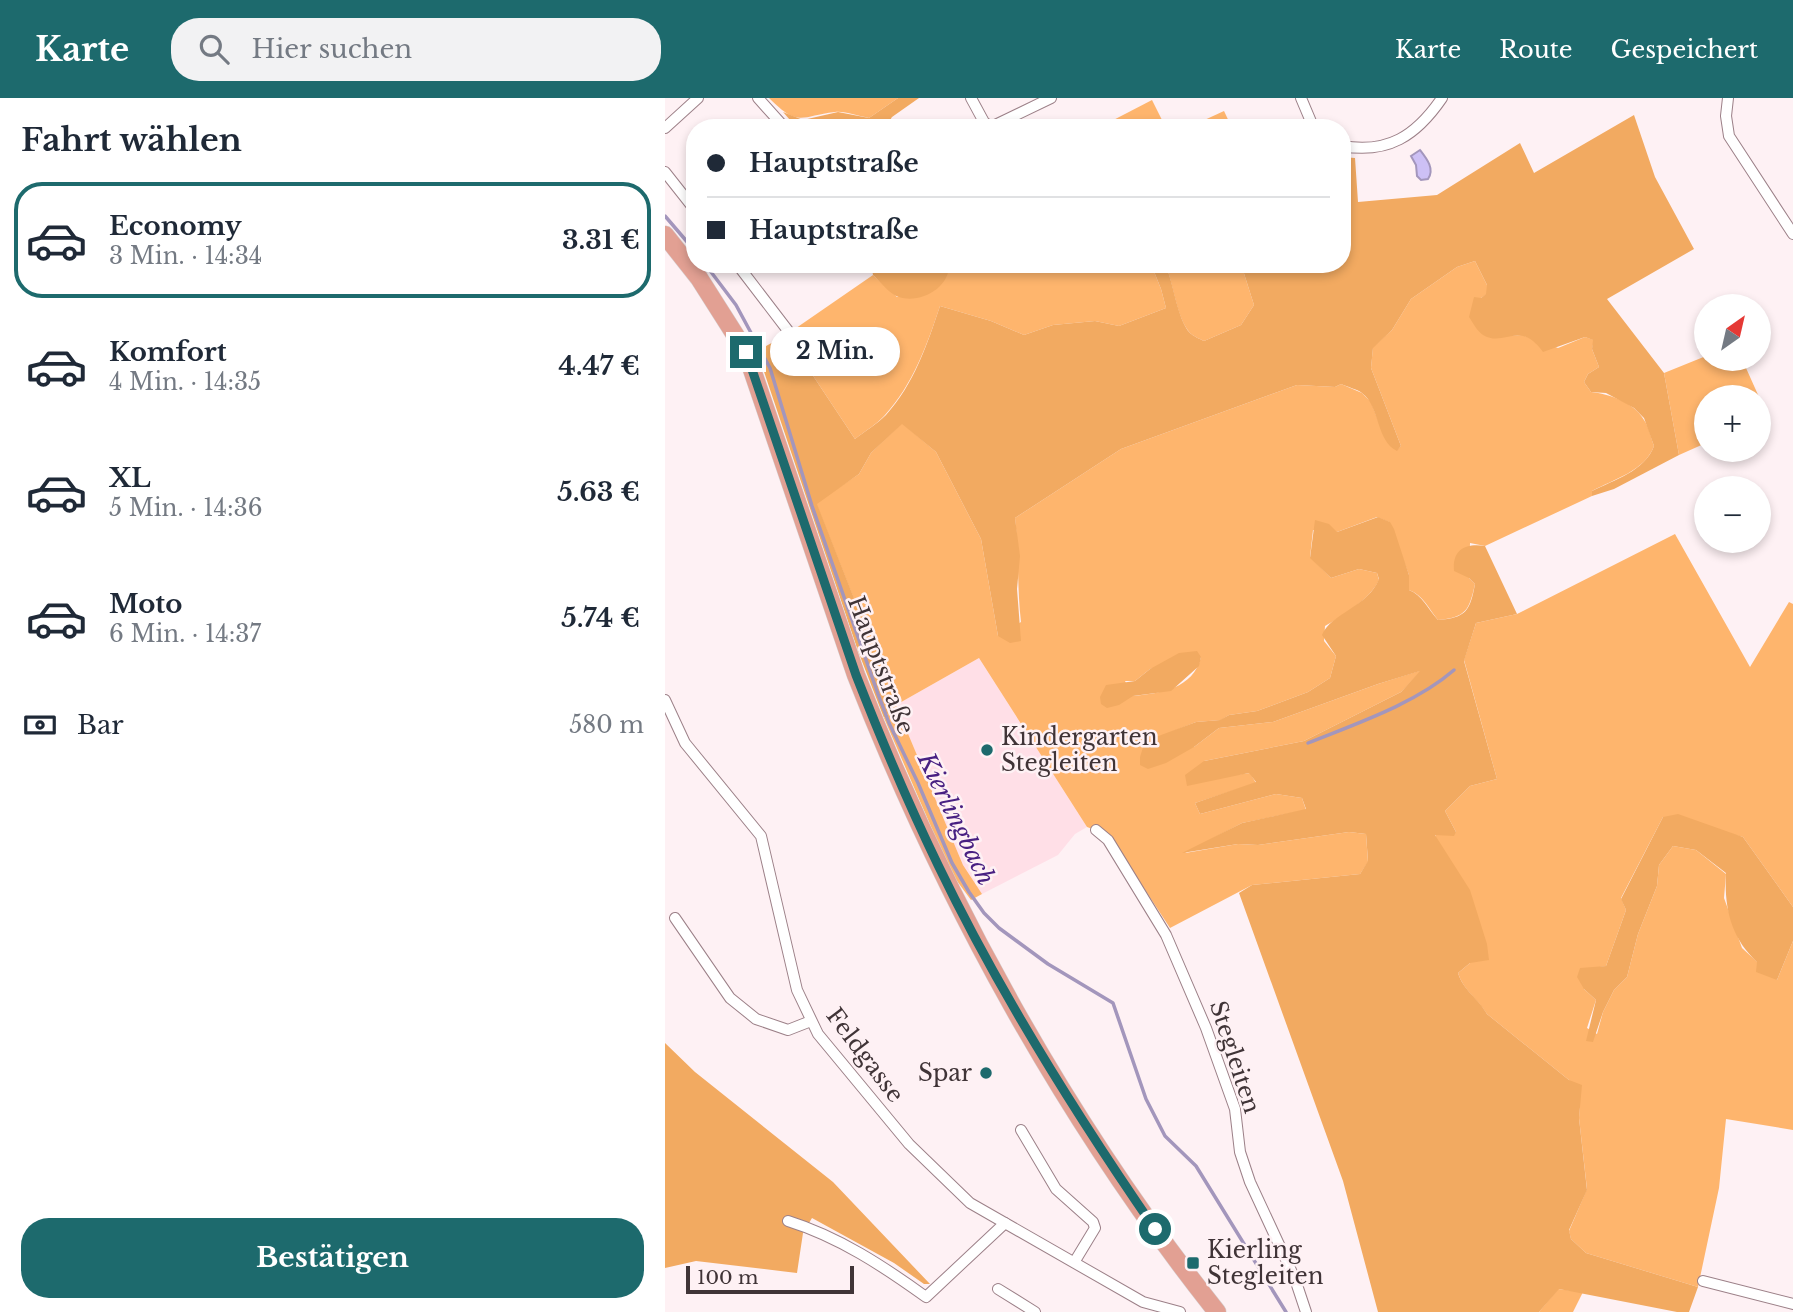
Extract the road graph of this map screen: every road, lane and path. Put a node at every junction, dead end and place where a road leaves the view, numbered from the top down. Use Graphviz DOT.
graph roads {
  1 [pos="698,98"];
  2 [pos="758,98"];
  3 [pos="971,98"];
  4 [pos="1051,98"];
  5 [pos="1301,98"];
  6 [pos="1442,98"];
  7 [pos="1728,98"];
  8 [pos="777,119"];
  9 [pos="982,119"];
  10 [pos="1008,119"];
  11 [pos="1310,119"];
  12 [pos="665,128"];
  13 [pos="1351,148"];
  14 [pos="665,173"];
  15 [pos="686,199"];
  16 [pos="1793,234"];
  17 [pos="665,235"];
  18 [pos="686,262"];
  19 [pos="695,273"];
  20 [pos="744,273"];
  21 [pos="789,332"];
  22 [pos="665,700"];
  23 [pos="1096,830"];
  24 [pos="675,918"];
  25 [pos="811,1021"];
  26 [pos="1021,1130"];
  27 [pos="788,1221"];
  28 [pos="1005,1223"];
  29 [pos="1075,1261"];
  30 [pos="1703,1282"];
  31 [pos="998,1289"];
  32 [pos="1793,1304"];
  33 [pos="1035,1312"];
  34 [pos="1180,1312"];
  35 [pos="1217,1312"];
  36 [pos="1306,1312"];
  1 -- 12 [label="street"];
  2 -- 8 [label="street"];
  3 -- 9 [label="street"];
  4 -- 10 [label="street"];
  5 -- 11 [label="street"];
  6 -- 13 [label="street"];
  7 -- 16 [label="street"];
  14 -- 15 [label="street"];
  17 -- 18 [label="main road, Hauptstraße"];
  19 -- 35 [label="main road, Hauptstraße"];
  20 -- 21 [label="street"];
  22 -- 25 [label="street, Feldgasse"];
  23 -- 36 [label="street, Stegleiten"];
  24 -- 25 [label="street"];
  25 -- 28 [label="street, Feldgasse"];
  26 -- 29 [label="street"];
  27 -- 28 [label="street"];
  28 -- 29 [label="street, Feldgasse"];
  29 -- 34 [label="street, Feldgasse"];
  30 -- 32 [label="street"];
  31 -- 33 [label="street"];
}
